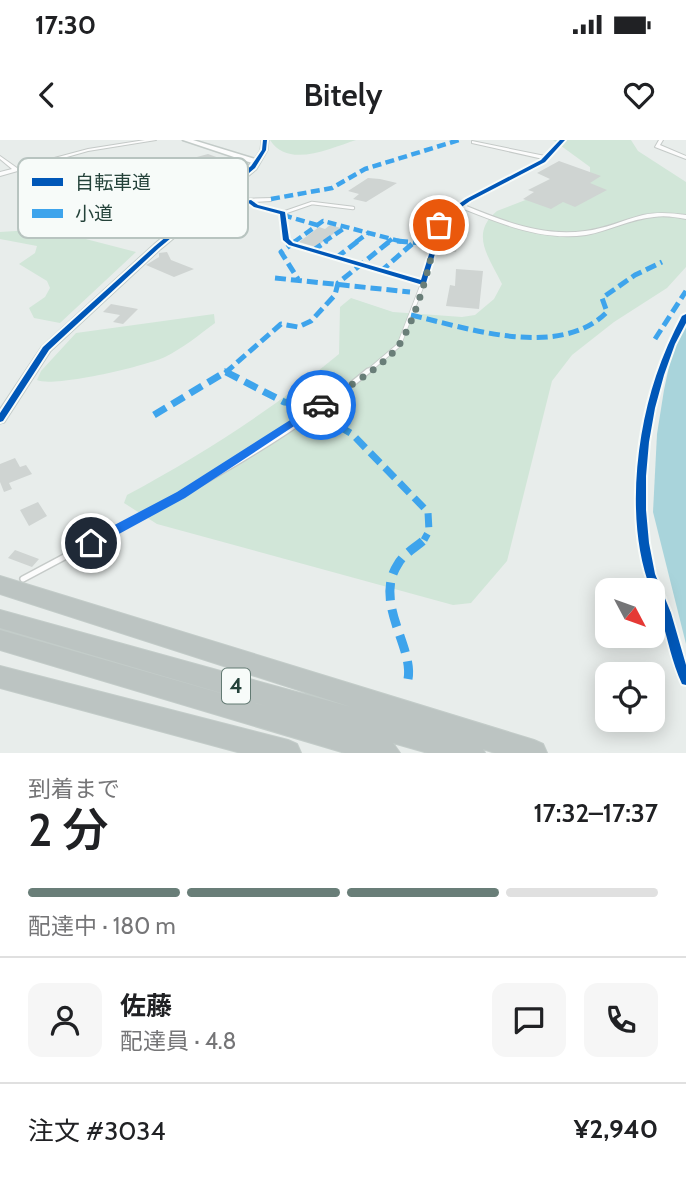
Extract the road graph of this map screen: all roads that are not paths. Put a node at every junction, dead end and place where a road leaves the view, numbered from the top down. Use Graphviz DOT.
graph roads {
  1 [pos="154,140"];
  2 [pos="186,140"];
  3 [pos="265,140"];
  4 [pos="564,140"];
  5 [pos="661,140"];
  6 [pos="474,142"];
  7 [pos="0,157"];
  8 [pos="59,158"];
  9 [pos="245,158"];
  10 [pos="547,158"];
  11 [pos="686,158"];
  12 [pos="248,159"];
  13 [pos="258,162"];
  14 [pos="16,170"];
  15 [pos="248,170"];
  16 [pos="0,174"];
  17 [pos="271,199"];
  18 [pos="249,201"];
  19 [pos="459,205"];
  20 [pos="353,208"];
  21 [pos="283,213"];
  22 [pos="686,217"];
  23 [pos="168,238"];
  24 [pos="423,283"];
  25 [pos="686,316"];
  26 [pos="0,419"];
  27 [pos="23,579"];
  28 [pos="0,585"];
  29 [pos="0,619"];
  30 [pos="0,639"];
  31 [pos="0,677"];
  32 [pos="686,680"];
  33 [pos="288,753"];
  34 [pos="387,753"];
  35 [pos="472,753"];
  36 [pos="534,753"];
  1 -- 8 [label="street"];
  2 -- 9 [label="street"];
  3 -- 13 [label="street"];
  4 -- 10 [label="street"];
  5 -- 11 [label="street"];
  6 -- 10 [label="street"];
  7 -- 14 [label="street"];
  10 -- 19 [label="street"];
  12 -- 13 [label="street"];
  13 -- 15 [label="street"];
  14 -- 16 [label="street"];
  17 -- 18 [label="street"];
  18 -- 21 [label="street"];
  19 -- 22 [label="street"];
  19 -- 24 [label="street"];
  20 -- 21 [label="lane"];
  21 -- 24 [label="street"];
  23 -- 26 [label="street"];
  24 -- 27 [label="lane"];
  25 -- 32 [label="street"];
  28 -- 36 [label="highway"];
  29 -- 35 [label="highway, 4"];
  30 -- 34 [label="highway, 4"];
  31 -- 33 [label="highway"];
}
